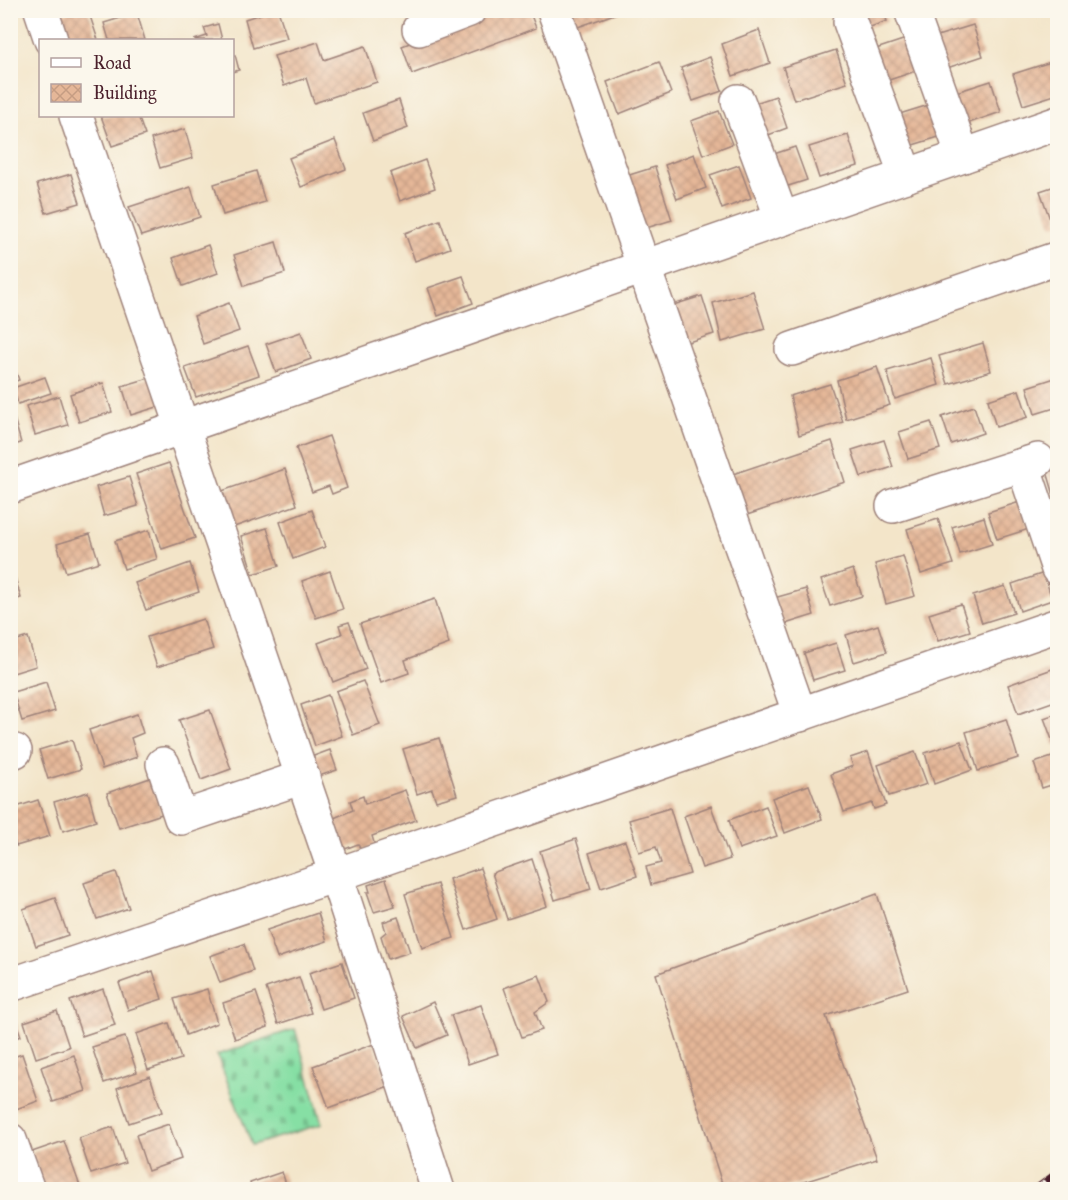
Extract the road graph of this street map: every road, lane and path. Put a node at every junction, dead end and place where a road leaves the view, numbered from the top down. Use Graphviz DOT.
graph roads {
  1 [pos="41,10"];
  2 [pos="468,10"];
  3 [pos="554,10"];
  4 [pos="911,10"];
  5 [pos="850,22"];
  6 [pos="418,29"];
  7 [pos="51,39"];
  8 [pos="738,101"];
  9 [pos="76,117"];
  10 [pos="1058,123"];
  11 [pos="963,156"];
  12 [pos="906,176"];
  13 [pos="782,219"];
  14 [pos="1058,258"];
  15 [pos="644,267"];
  16 [pos="792,349"];
  17 [pos="183,428"];
  18 [pos="10,487"];
  19 [pos="893,506"];
  20 [pos="1058,568"];
  21 [pos="1058,624"];
  22 [pos="800,715"];
  23 [pos="163,764"];
  24 [pos="303,777"];
  25 [pos="336,875"];
  26 [pos="10,985"];
  27 [pos="10,1140"];
  28 [pos="28,1190"];
  29 [pos="438,1190"];
  1 -- 7 [label="street"];
  2 -- 6 [label="street"];
  3 -- 15 [label="street"];
  4 -- 11 [label="street"];
  5 -- 12 [label="street"];
  8 -- 13 [label="street"];
  9 -- 17 [label="street"];
  10 -- 11 [label="street"];
  11 -- 12 [label="street"];
  12 -- 13 [label="street"];
  13 -- 15 [label="street"];
  14 -- 16 [label="street"];
  15 -- 17 [label="street"];
  15 -- 22 [label="street"];
  17 -- 18 [label="street"];
  17 -- 24 [label="street"];
  19 -- 20 [label="street"];
  21 -- 22 [label="street"];
  22 -- 25 [label="street"];
  23 -- 24 [label="street"];
  24 -- 25 [label="street"];
  25 -- 26 [label="street"];
  25 -- 29 [label="street"];
  27 -- 28 [label="street"];
}
